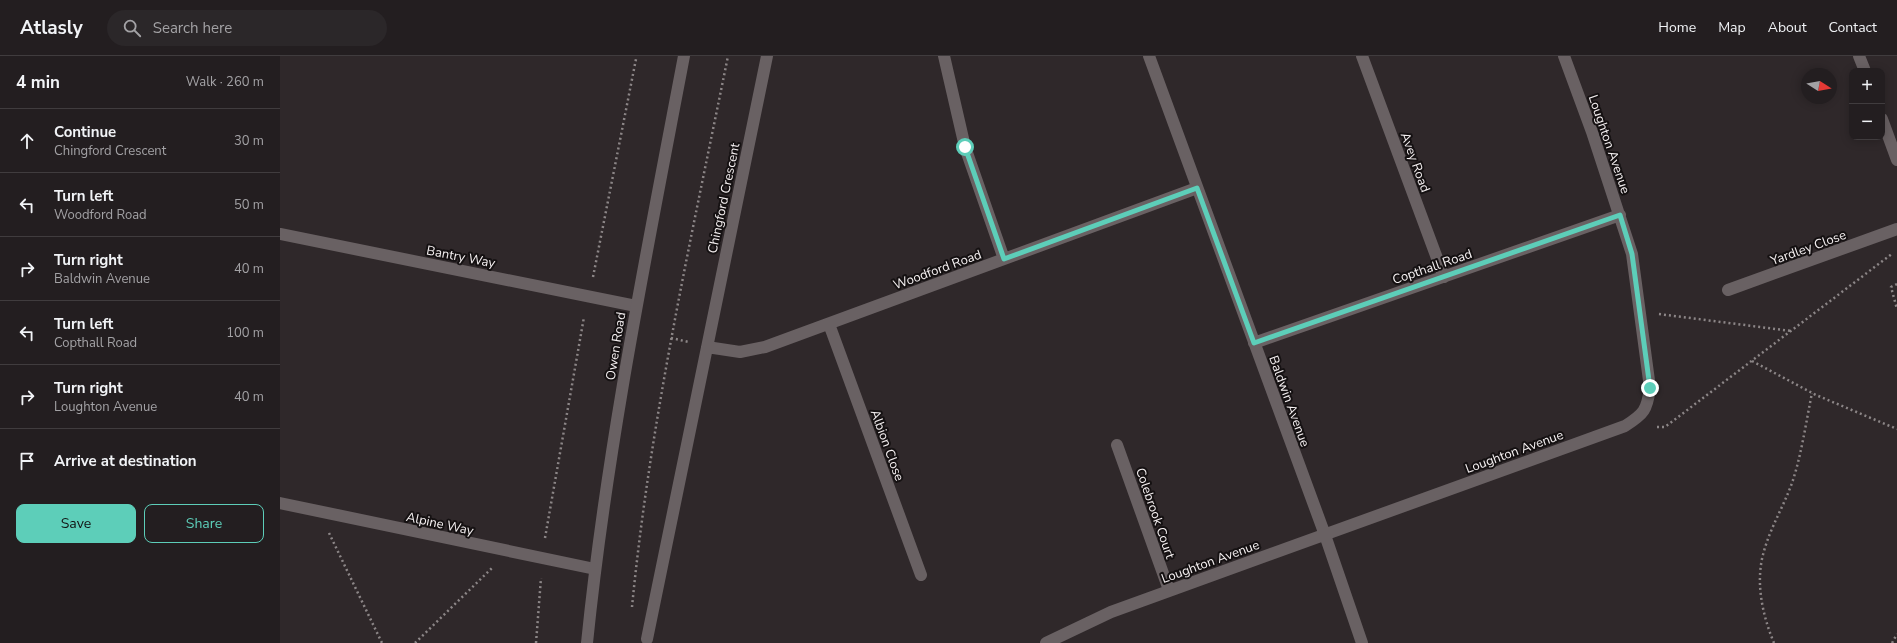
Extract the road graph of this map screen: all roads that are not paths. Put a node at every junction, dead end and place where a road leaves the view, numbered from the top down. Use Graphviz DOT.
graph roads {
  1 [pos="684,56"];
  2 [pos="766,56"];
  3 [pos="944,56"];
  4 [pos="1149,56"];
  5 [pos="1362,56"];
  6 [pos="1564,56"];
  7 [pos="1859,56"];
  8 [pos="1864,68"];
  9 [pos="1885,127"];
  10 [pos="1897,160"];
  11 [pos="1197,188"];
  12 [pos="1620,215"];
  13 [pos="1897,229"];
  14 [pos="280,234"];
  15 [pos="1004,259"];
  16 [pos="1444,277"];
  17 [pos="1728,290"];
  18 [pos="636,306"];
  19 [pos="829,324"];
  20 [pos="1254,343"];
  21 [pos="707,346"];
  22 [pos="1118,445"];
  23 [pos="280,503"];
  24 [pos="1324,536"];
  25 [pos="595,569"];
  26 [pos="921,575"];
  27 [pos="1169,590"];
  28 [pos="647,639"];
  29 [pos="587,643"];
  30 [pos="1046,643"];
  31 [pos="1362,643"];
  1 -- 18 [label="street, Owen Road"];
  2 -- 21 [label="street, Chingford Crescent"];
  3 -- 15 [label="street"];
  4 -- 11 [label="street, Baldwin Avenue"];
  5 -- 16 [label="street, Avey Road"];
  6 -- 12 [label="street, Loughton Avenue"];
  7 -- 8 [label="street"];
  9 -- 10 [label="street"];
  11 -- 15 [label="street, Woodford Road"];
  11 -- 20 [label="street, Baldwin Avenue"];
  12 -- 16 [label="street, Copthall Road"];
  12 -- 24 [label="street, Loughton Avenue"];
  13 -- 17 [label="street, Yardley Close"];
  14 -- 18 [label="street, Bantry Way"];
  15 -- 19 [label="street, Woodford Road"];
  16 -- 20 [label="street, Copthall Road"];
  18 -- 25 [label="street, Owen Road"];
  19 -- 21 [label="street, Woodford Road"];
  19 -- 26 [label="street, Albion Close"];
  20 -- 24 [label="street, Baldwin Avenue"];
  21 -- 28 [label="street"];
  22 -- 27 [label="street, Colebrook Court"];
  23 -- 25 [label="street, Alpine Way"];
  24 -- 27 [label="street, Loughton Avenue"];
  24 -- 31 [label="street, Baldwin Avenue"];
  25 -- 29 [label="street, Owen Road"];
  27 -- 30 [label="street, Loughton Avenue"];
}
